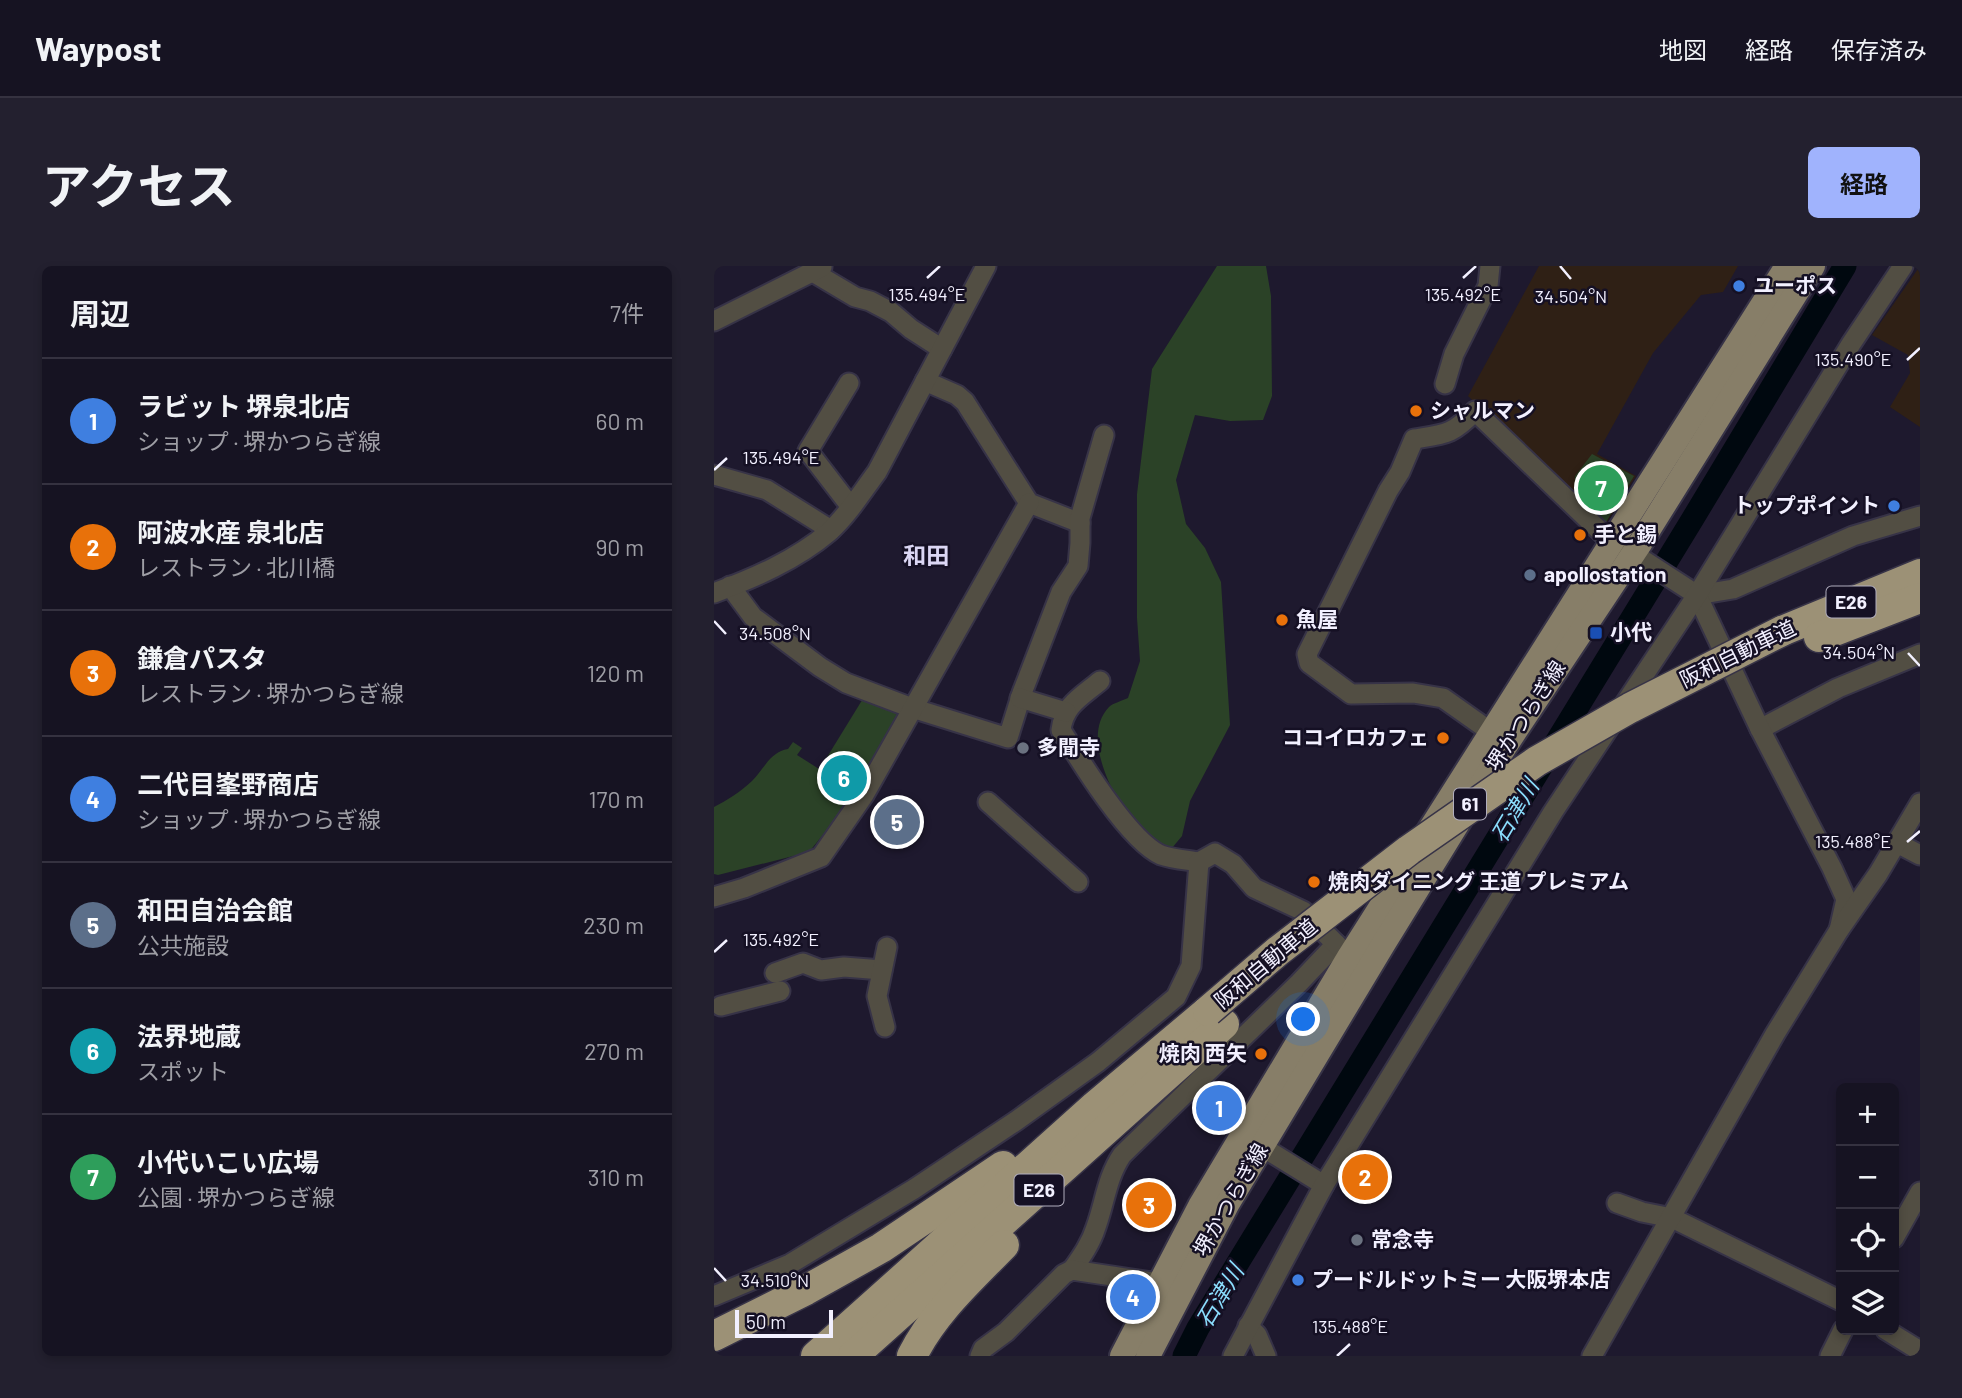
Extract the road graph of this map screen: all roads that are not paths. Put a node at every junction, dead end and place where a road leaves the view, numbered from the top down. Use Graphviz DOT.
graph roads {
  1 [pos="986,266"];
  2 [pos="1490,266"];
  3 [pos="1787,266"];
  4 [pos="1814,266"];
  5 [pos="1903,266"];
  6 [pos="811,270"];
  7 [pos="714,321"];
  8 [pos="943,349"];
  9 [pos="925,382"];
  10 [pos="849,383"];
  11 [pos="1445,384"];
  12 [pos="1104,435"];
  13 [pos="714,475"];
  14 [pos="1030,503"];
  15 [pos="850,507"];
  16 [pos="1920,516"];
  17 [pos="1080,523"];
  18 [pos="831,530"];
  19 [pos="1631,552"];
  20 [pos="1920,574"];
  21 [pos="722,589"];
  22 [pos="1696,595"];
  23 [pos="1920,598"];
  24 [pos="1786,640"];
  25 [pos="1920,654"];
  26 [pos="1100,681"];
  27 [pos="1020,698"];
  28 [pos="912,708"];
  29 [pos="1066,712"];
  30 [pos="1760,729"];
  31 [pos="1491,733"];
  32 [pos="988,802"];
  33 [pos="1920,803"];
  34 [pos="1897,843"];
  35 [pos="1920,855"];
  36 [pos="1199,862"];
  37 [pos="1078,882"];
  38 [pos="714,897"];
  39 [pos="1839,930"];
  40 [pos="887,947"];
  41 [pos="1343,950"];
  42 [pos="882,970"];
  43 [pos="721,1006"];
  44 [pos="1216,1018"];
  45 [pos="886,1027"];
  46 [pos="1095,1106"];
  47 [pos="1259,1145"];
  48 [pos="1322,1183"];
  49 [pos="1920,1192"];
  50 [pos="1617,1203"];
  51 [pos="1672,1218"];
  52 [pos="1899,1229"];
  53 [pos="1072,1270"];
  54 [pos="1159,1283"];
  55 [pos="714,1296"];
  56 [pos="1836,1299"];
  57 [pos="1248,1326"];
  58 [pos="1840,1335"];
  59 [pos="1894,1335"];
  60 [pos="714,1336"];
  61 [pos="1920,1351"];
  62 [pos="816,1356"];
  63 [pos="853,1356"];
  64 [pos="912,1356"];
  65 [pos="980,1356"];
  66 [pos="1122,1356"];
  67 [pos="1147,1356"];
  68 [pos="1233,1356"];
  69 [pos="1266,1356"];
  70 [pos="1592,1356"];
  71 [pos="1829,1356"];
  1 -- 8 [label="street"];
  2 -- 11 [label="street"];
  3 -- 19 [label="main road, 堺かつらぎ線 / 61"];
  4 -- 19 [label="main road, 堺かつらぎ線 / 61"];
  5 -- 22 [label="street"];
  6 -- 7 [label="street"];
  6 -- 8 [label="street"];
  8 -- 9 [label="street"];
  9 -- 14 [label="street"];
  9 -- 15 [label="street"];
  10 -- 15 [label="street"];
  12 -- 17 [label="street"];
  13 -- 18 [label="street"];
  14 -- 17 [label="street"];
  14 -- 28 [label="street"];
  15 -- 18 [label="street"];
  16 -- 22 [label="street"];
  17 -- 27 [label="street"];
  18 -- 21 [label="street"];
  19 -- 22 [label="street"];
  19 -- 31 [label="main road, 堺かつらぎ線 / 61"];
  19 -- 31 [label="street"];
  19 -- 47 [label="main road, 堺かつらぎ線 / 61"];
  20 -- 24 [label="highway, 阪和自動車道 / E26"];
  21 -- 28 [label="street"];
  22 -- 30 [label="street"];
  22 -- 48 [label="street"];
  23 -- 24 [label="highway, 阪和自動車道 / E26"];
  24 -- 44 [label="highway, 阪和自動車道 / E26"];
  25 -- 30 [label="street"];
  26 -- 29 [label="street"];
  27 -- 28 [label="street"];
  27 -- 29 [label="street"];
  28 -- 38 [label="street"];
  29 -- 36 [label="street"];
  30 -- 39 [label="street"];
  31 -- 41 [label="main road, 堺かつらぎ線 / 61"];
  32 -- 37 [label="street"];
  33 -- 34 [label="street"];
  34 -- 35 [label="street"];
  34 -- 39 [label="street"];
  36 -- 41 [label="street"];
  36 -- 55 [label="street"];
  39 -- 51 [label="street"];
  40 -- 42 [label="street"];
  41 -- 47 [label="main road, 堺かつらぎ線 / 61"];
  41 -- 53 [label="street"];
  42 -- 43 [label="street"];
  42 -- 45 [label="street"];
  44 -- 46 [label="highway, 阪和自動車道 / E26"];
  44 -- 63 [label="highway, 阪和自動車道 / E26"];
  44 -- 64 [label="highway"];
  46 -- 60 [label="highway"];
  46 -- 62 [label="highway, 阪和自動車道 / E26"];
  47 -- 48 [label="street"];
  47 -- 54 [label="main road, 堺かつらぎ線 / 61"];
  47 -- 67 [label="main road, 堺かつらぎ線 / 61"];
  48 -- 57 [label="street"];
  49 -- 52 [label="street"];
  50 -- 51 [label="street"];
  51 -- 56 [label="street"];
  51 -- 70 [label="street"];
  53 -- 54 [label="street"];
  53 -- 65 [label="street"];
  54 -- 66 [label="main road, 堺かつらぎ線 / 61"];
  57 -- 68 [label="street"];
  57 -- 69 [label="street"];
  58 -- 71 [label="street"];
  59 -- 61 [label="street"];
}
